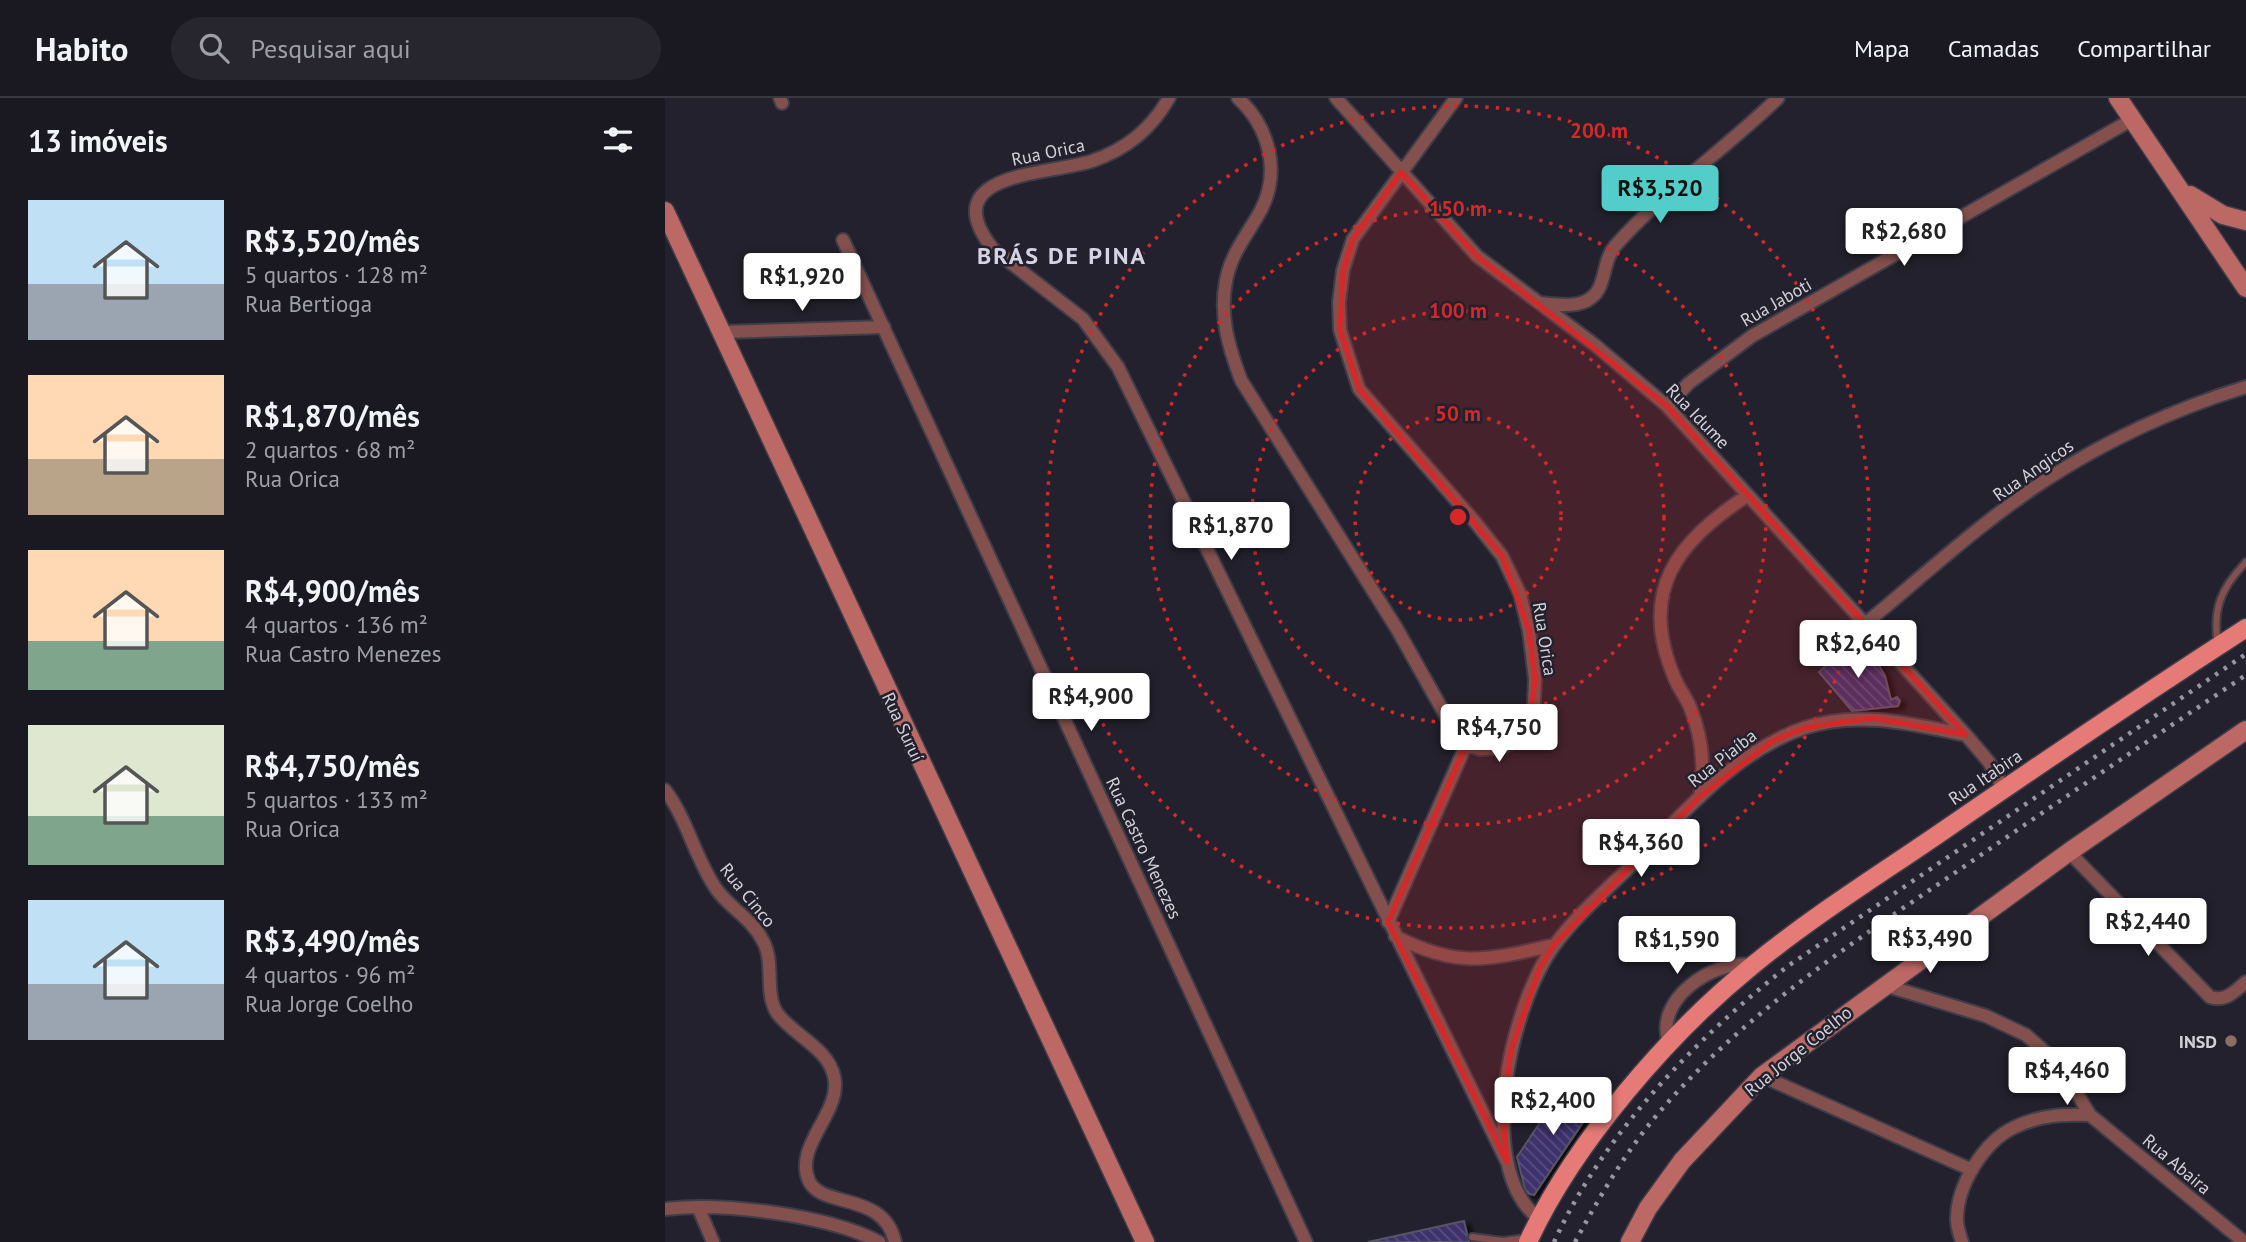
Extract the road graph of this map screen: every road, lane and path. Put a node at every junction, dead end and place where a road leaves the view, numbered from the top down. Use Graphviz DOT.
graph roads {
  1 [pos="1169,98"];
  2 [pos="1238,98"];
  3 [pos="1336,98"];
  4 [pos="1456,98"];
  5 [pos="1778,98"];
  6 [pos="2118,98"];
  7 [pos="2133,120"];
  8 [pos="1401,173"];
  9 [pos="2174,181"];
  10 [pos="665,211"];
  11 [pos="2246,221"];
  12 [pos="843,240"];
  13 [pos="2246,288"];
  14 [pos="1538,303"];
  15 [pos="884,327"];
  16 [pos="721,332"];
  17 [pos="2246,387"];
  18 [pos="1667,407"];
  19 [pos="1748,495"];
  20 [pos="2246,562"];
  21 [pos="1865,624"];
  22 [pos="2246,628"];
  23 [pos="2218,646"];
  24 [pos="2246,730"];
  25 [pos="1966,735"];
  26 [pos="1466,745"];
  27 [pos="2004,789"];
  28 [pos="665,790"];
  29 [pos="1700,797"];
  30 [pos="2069,852"];
  31 [pos="1388,922"];
  32 [pos="1395,936"];
  33 [pos="1554,945"];
  34 [pos="1752,965"];
  35 [pos="2243,984"];
  36 [pos="1884,985"];
  37 [pos="1670,1045"];
  38 [pos="1762,1076"];
  39 [pos="2090,1115"];
  40 [pos="1507,1162"];
  41 [pos="1972,1170"];
  42 [pos="698,1207"];
  43 [pos="665,1209"];
  44 [pos="1539,1219"];
  45 [pos="1472,1237"];
  46 [pos="1529,1240"];
  47 [pos="1484,1241"];
  48 [pos="713,1242"];
  49 [pos="879,1242"];
  50 [pos="895,1242"];
  51 [pos="1145,1242"];
  52 [pos="1306,1242"];
  53 [pos="1630,1242"];
  54 [pos="1962,1242"];
  55 [pos="2244,1242"];
  1 -- 31 [label="street, Rua Orica"];
  2 -- 26 [label="street"];
  3 -- 8 [label="street, Rua Idume"];
  4 -- 8 [label="street, Rua Orica"];
  5 -- 14 [label="street"];
  6 -- 7 [label="street"];
  7 -- 9 [label="street"];
  7 -- 18 [label="street, Rua Jaboti"];
  8 -- 14 [label="street, Rua Idume"];
  8 -- 26 [label="street, Rua Orica"];
  9 -- 11 [label="street"];
  9 -- 13 [label="street"];
  10 -- 16 [label="street, Rua Suruí"];
  12 -- 15 [label="street, Rua Castro Menezes"];
  14 -- 18 [label="street, Rua Idume"];
  15 -- 16 [label="street"];
  15 -- 52 [label="street, Rua Castro Menezes"];
  16 -- 51 [label="street, Rua Suruí"];
  17 -- 21 [label="street, Rua Angicos"];
  18 -- 19 [label="street, Rua Idume"];
  19 -- 21 [label="street, Rua Idume"];
  19 -- 29 [label="street"];
  20 -- 23 [label="lane"];
  21 -- 25 [label="street, Rua Idume"];
  22 -- 23 [label="main road, Rua Itabira"];
  23 -- 27 [label="main road, Rua Itabira"];
  24 -- 30 [label="street, Rua Jorge Coelho"];
  25 -- 27 [label="street, Rua Idume"];
  25 -- 29 [label="street, Rua Piaíba"];
  26 -- 31 [label="street"];
  27 -- 34 [label="main road, Rua Itabira"];
  28 -- 50 [label="street, Rua Cinco"];
  29 -- 33 [label="street, Rua Piaíba"];
  30 -- 35 [label="street"];
  30 -- 36 [label="street, Rua Jorge Coelho"];
  31 -- 32 [label="street, Rua Orica"];
  32 -- 33 [label="street"];
  32 -- 40 [label="street, Rua Orica"];
  33 -- 40 [label="street, Rua Piaíba"];
  34 -- 37 [label="main road, Rua Itabira"];
  34 -- 37 [label="street, Rua Itabira"];
  36 -- 38 [label="street, Rua Jorge Coelho"];
  36 -- 39 [label="street, Rua Abaira"];
  37 -- 44 [label="main road, Rua Itabira"];
  38 -- 41 [label="street"];
  38 -- 53 [label="street, Rua Jorge Coelho"];
  39 -- 41 [label="street"];
  39 -- 55 [label="street, Rua Abaira"];
  40 -- 44 [label="street, Rua Piaíba"];
  41 -- 54 [label="street"];
  42 -- 43 [label="street"];
  42 -- 48 [label="street"];
  42 -- 49 [label="street"];
  44 -- 46 [label="main road, Rua Itabira"];
  45 -- 47 [label="lane"];
  46 -- 47 [label="lane"];
}
